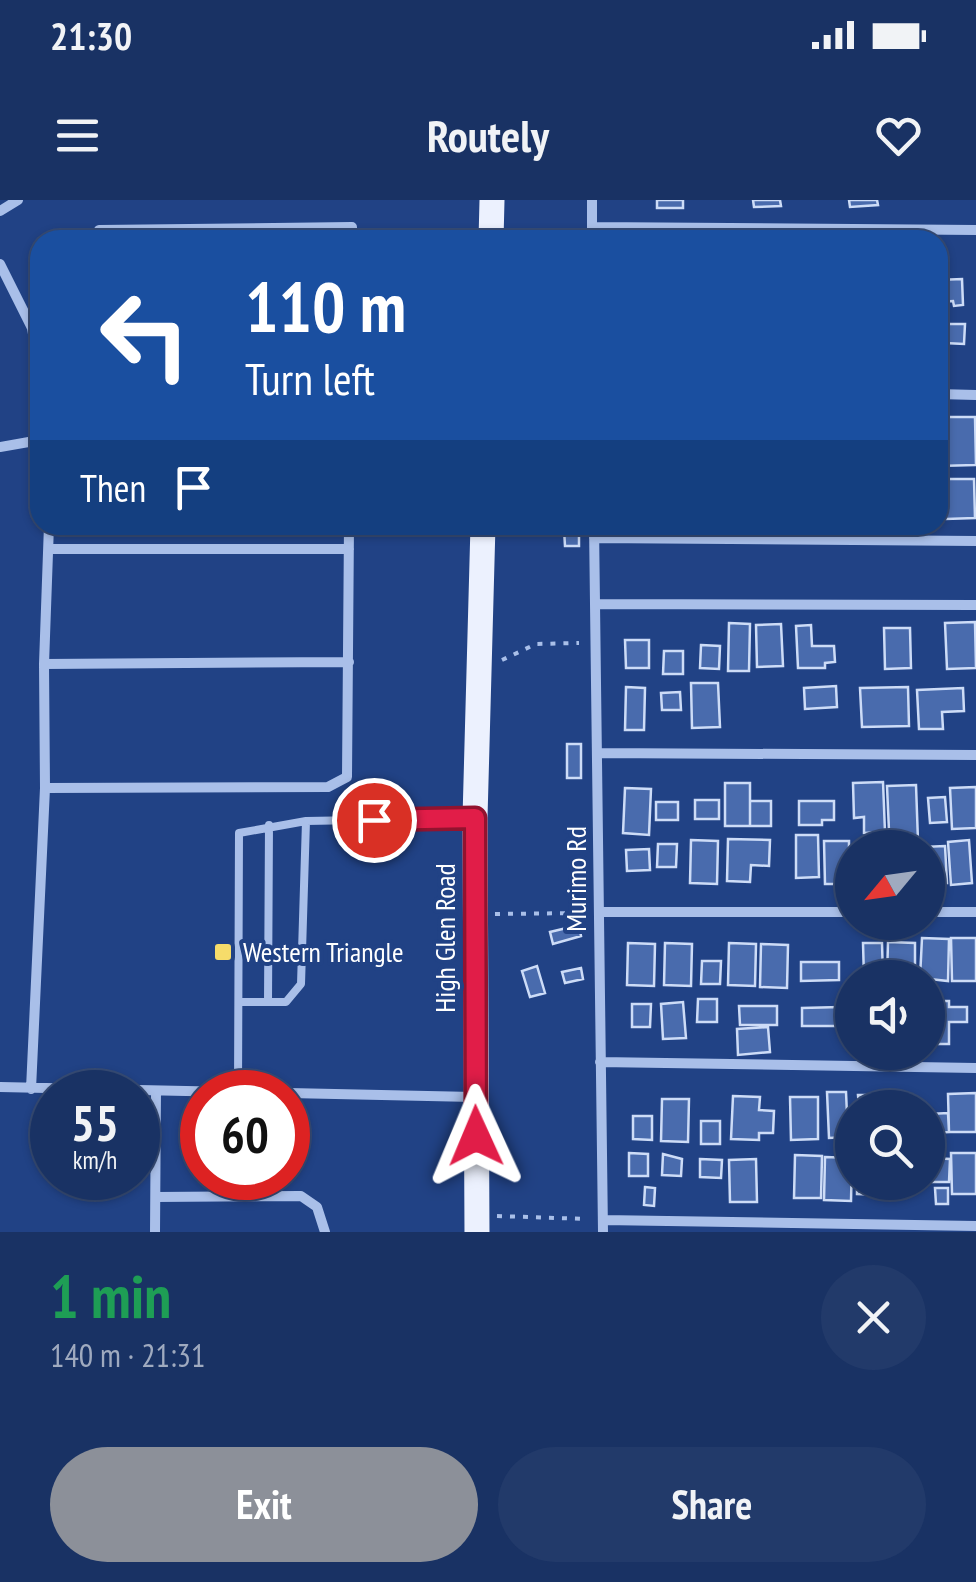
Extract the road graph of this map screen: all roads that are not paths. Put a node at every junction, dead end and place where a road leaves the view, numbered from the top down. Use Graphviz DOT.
graph roads {
  1 [pos="18,200"];
  2 [pos="492,200"];
  3 [pos="592,200"];
  4 [pos="0,212"];
  5 [pos="99,230"];
  6 [pos="352,230"];
  7 [pos="491,230"];
  8 [pos="592,230"];
  9 [pos="948,230"];
  10 [pos="976,230"];
  11 [pos="0,264"];
  12 [pos="30,324"];
  13 [pos="948,394"];
  14 [pos="976,395"];
  15 [pos="30,442"];
  16 [pos="0,448"];
  17 [pos="49,535"];
  18 [pos="349,535"];
  19 [pos="483,535"];
  20 [pos="594,535"];
  21 [pos="747,535"];
  22 [pos="976,541"];
  23 [pos="49,549"];
  24 [pos="349,549"];
  25 [pos="596,604"];
  26 [pos="976,605"];
  27 [pos="348,662"];
  28 [pos="44,664"];
  29 [pos="598,753"];
  30 [pos="976,755"];
  31 [pos="46,788"];
  32 [pos="475,818"];
  33 [pos="306,820"];
  34 [pos="269,826"];
  35 [pos="599,912"];
  36 [pos="835,912"];
  37 [pos="945,912"];
  38 [pos="976,912"];
  39 [pos="240,1002"];
  40 [pos="268,1002"];
  41 [pos="600,1062"];
  42 [pos="976,1068"];
  43 [pos="32,1070"];
  44 [pos="238,1070"];
  45 [pos="0,1087"];
  46 [pos="30,1089"];
  47 [pos="310,1093"];
  48 [pos="476,1097"];
  49 [pos="160,1197"];
  50 [pos="156,1200"];
  51 [pos="477,1224"];
  52 [pos="603,1226"];
  53 [pos="976,1226"];
  54 [pos="155,1232"];
  55 [pos="325,1232"];
  1 -- 4 [label="street"];
  2 -- 7 [label="main road"];
  3 -- 8 [label="street"];
  5 -- 6 [label="street"];
  9 -- 10 [label="street"];
  11 -- 12 [label="street"];
  13 -- 14 [label="street"];
  15 -- 16 [label="street"];
  17 -- 23 [label="street"];
  18 -- 24 [label="street"];
  19 -- 32 [label="main road, High Glen Road"];
  20 -- 25 [label="street, Murimo Rd"];
  21 -- 22 [label="street"];
  23 -- 24 [label="street"];
  23 -- 28 [label="street"];
  24 -- 27 [label="street"];
  25 -- 26 [label="street"];
  25 -- 29 [label="street, Murimo Rd"];
  27 -- 28 [label="street"];
  27 -- 31 [label="street"];
  28 -- 31 [label="street"];
  29 -- 30 [label="street"];
  29 -- 35 [label="street, Murimo Rd"];
  31 -- 43 [label="street"];
  32 -- 33 [label="lane"];
  32 -- 48 [label="main road, High Glen Road"];
  33 -- 34 [label="lane"];
  33 -- 40 [label="lane"];
  34 -- 39 [label="lane"];
  34 -- 40 [label="lane"];
  35 -- 36 [label="street"];
  35 -- 41 [label="street, Murimo Rd"];
  37 -- 38 [label="street"];
  39 -- 40 [label="lane"];
  39 -- 44 [label="lane"];
  41 -- 42 [label="street"];
  41 -- 52 [label="street, Murimo Rd"];
  45 -- 46 [label="street"];
  47 -- 48 [label="street"];
  48 -- 51 [label="main road, High Glen Road"];
  49 -- 55 [label="street"];
  50 -- 54 [label="street"];
  52 -- 53 [label="street"];
}
